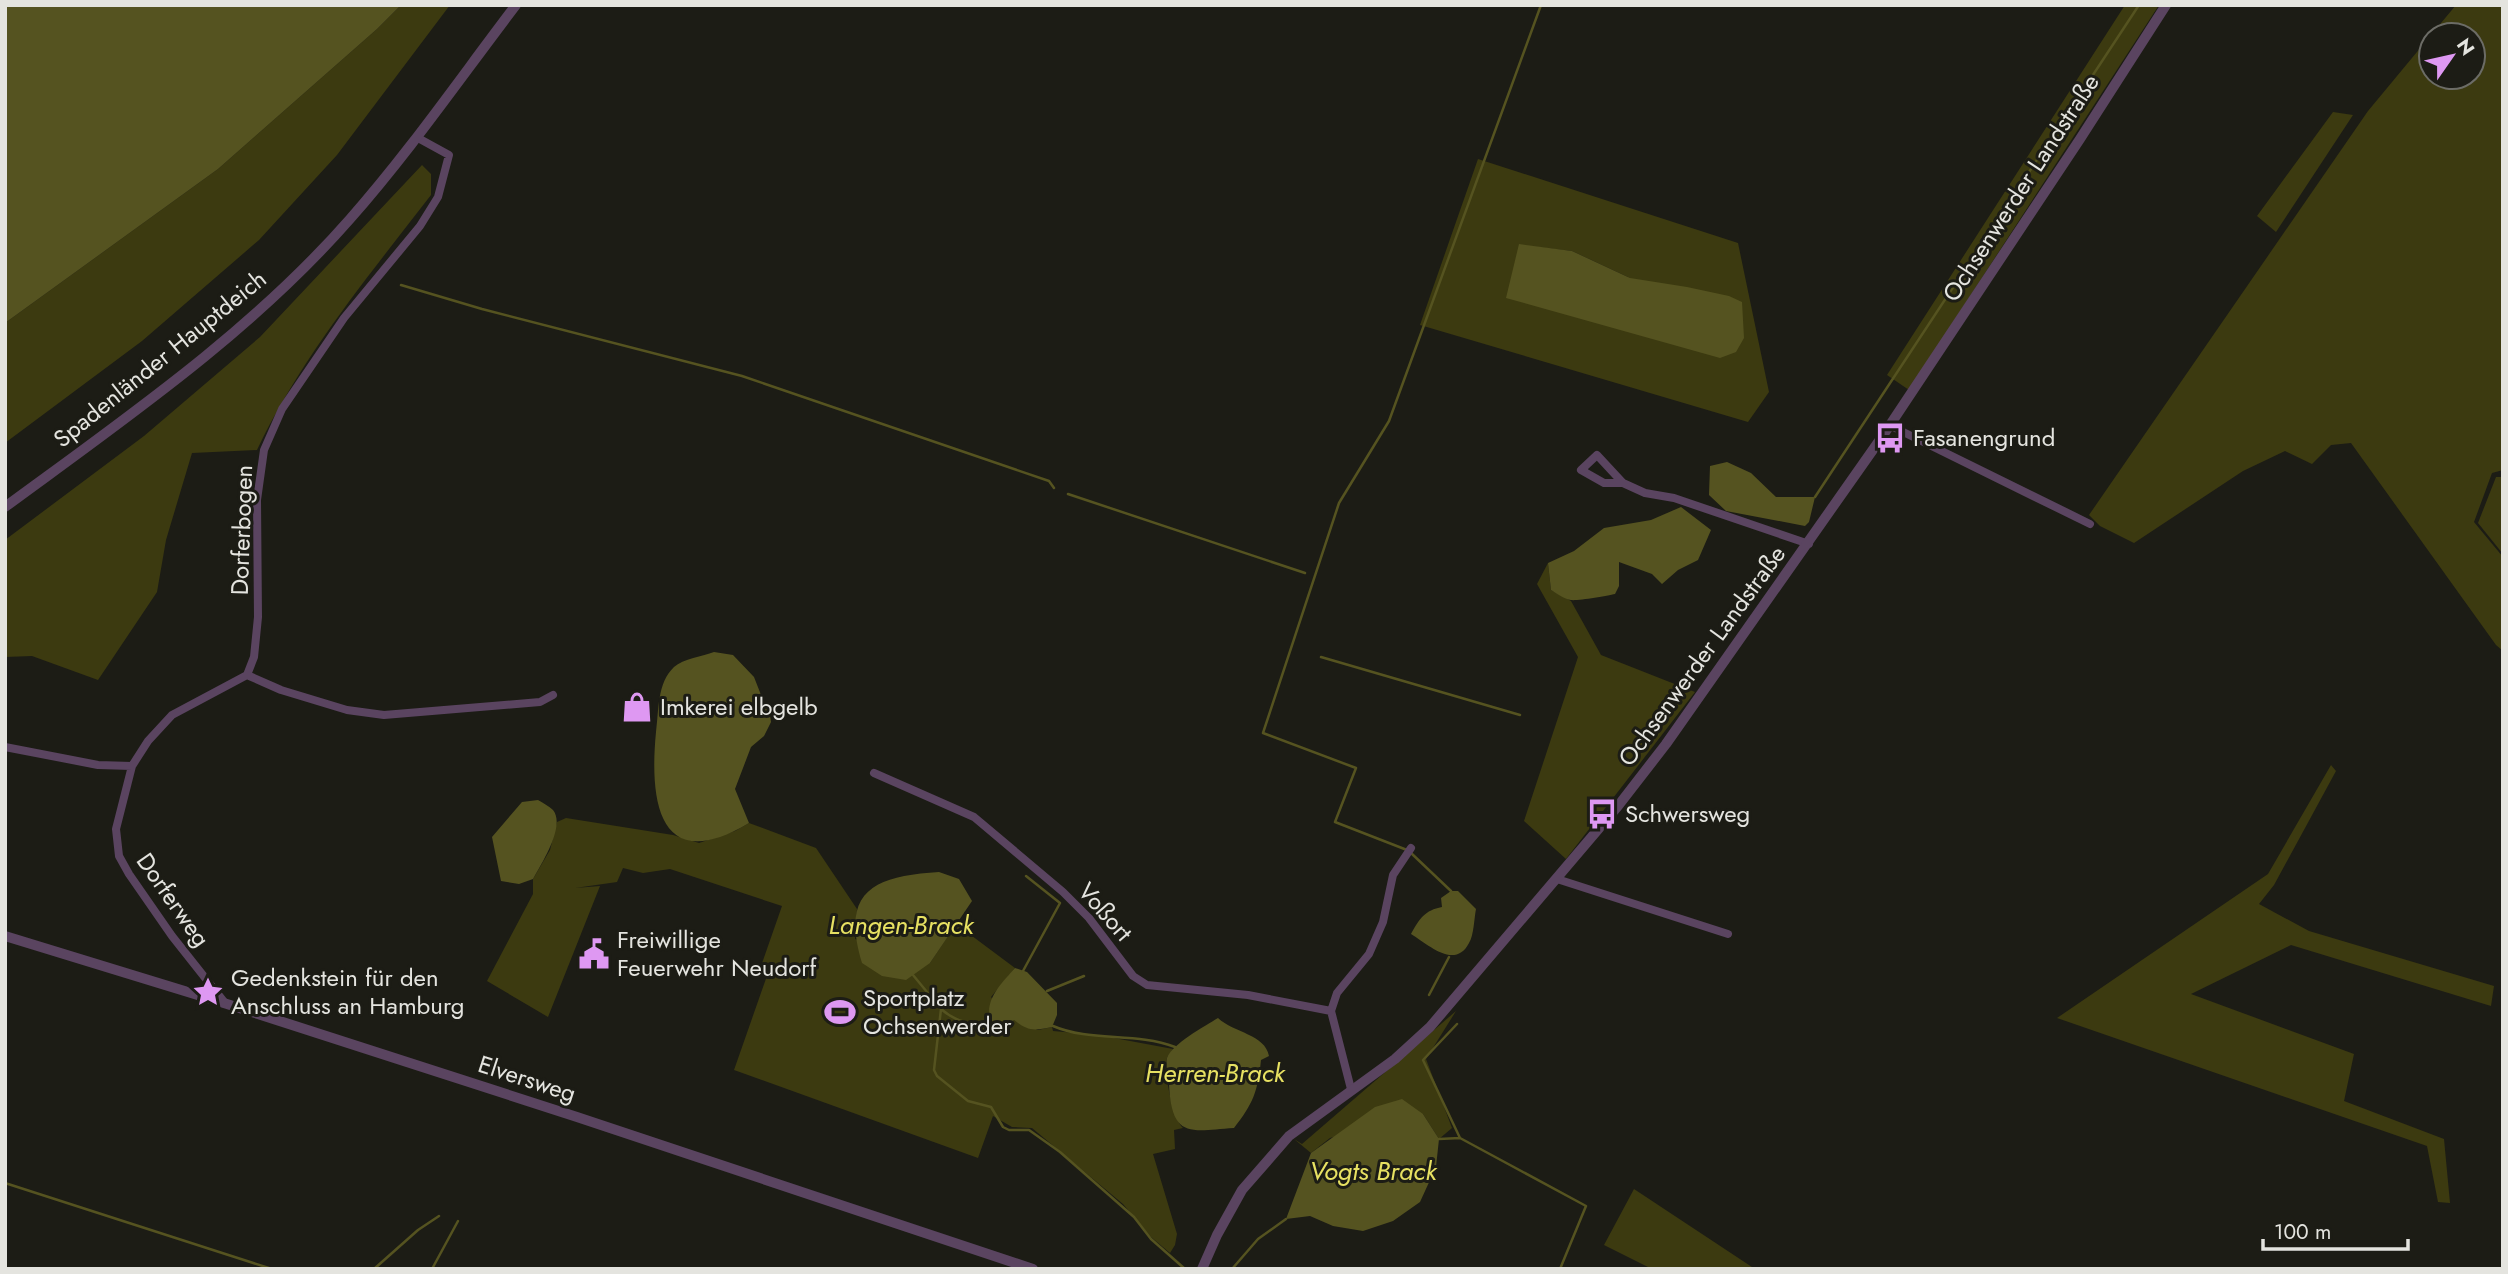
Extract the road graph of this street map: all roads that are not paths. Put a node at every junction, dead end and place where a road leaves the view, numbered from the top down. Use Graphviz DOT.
graph roads {
  1 [pos="516,5"];
  2 [pos="2166,5"];
  3 [pos="418,138"];
  4 [pos="1889,425"];
  5 [pos="1623,483"];
  6 [pos="5,507"];
  7 [pos="2090,524"];
  8 [pos="1808,544"];
  9 [pos="247,675"];
  10 [pos="553,695"];
  11 [pos="5,747"];
  12 [pos="132,766"];
  13 [pos="874,773"];
  14 [pos="1411,848"];
  15 [pos="1557,879"];
  16 [pos="1728,934"];
  17 [pos="5,936"];
  18 [pos="227,1004"];
  19 [pos="1331,1011"];
  20 [pos="1351,1089"];
  21 [pos="1033,1269"];
  22 [pos="1202,1269"];
  1 -- 3 [label="street, Spadenländer Hauptdeich"];
  2 -- 4 [label="street, Ochsenwerder Landstraße"];
  3 -- 6 [label="street, Spadenländer Hauptdeich"];
  3 -- 9 [label="street, Dorferbogen"];
  4 -- 7 [label="street"];
  4 -- 8 [label="street, Ochsenwerder Landstraße"];
  5 -- 5 [label="street"];
  5 -- 8 [label="street"];
  8 -- 15 [label="street, Ochsenwerder Landstraße"];
  9 -- 10 [label="street"];
  9 -- 12 [label="street"];
  11 -- 12 [label="street"];
  12 -- 18 [label="street, Dorferweg"];
  13 -- 19 [label="street, Voßort"];
  14 -- 19 [label="street"];
  15 -- 16 [label="street"];
  15 -- 20 [label="street, Ochsenwerder Landstraße"];
  17 -- 18 [label="street, Elversweg"];
  18 -- 21 [label="street, Elversweg"];
  19 -- 20 [label="street"];
  20 -- 22 [label="street, Ochsenwerder Landstraße"];
}
